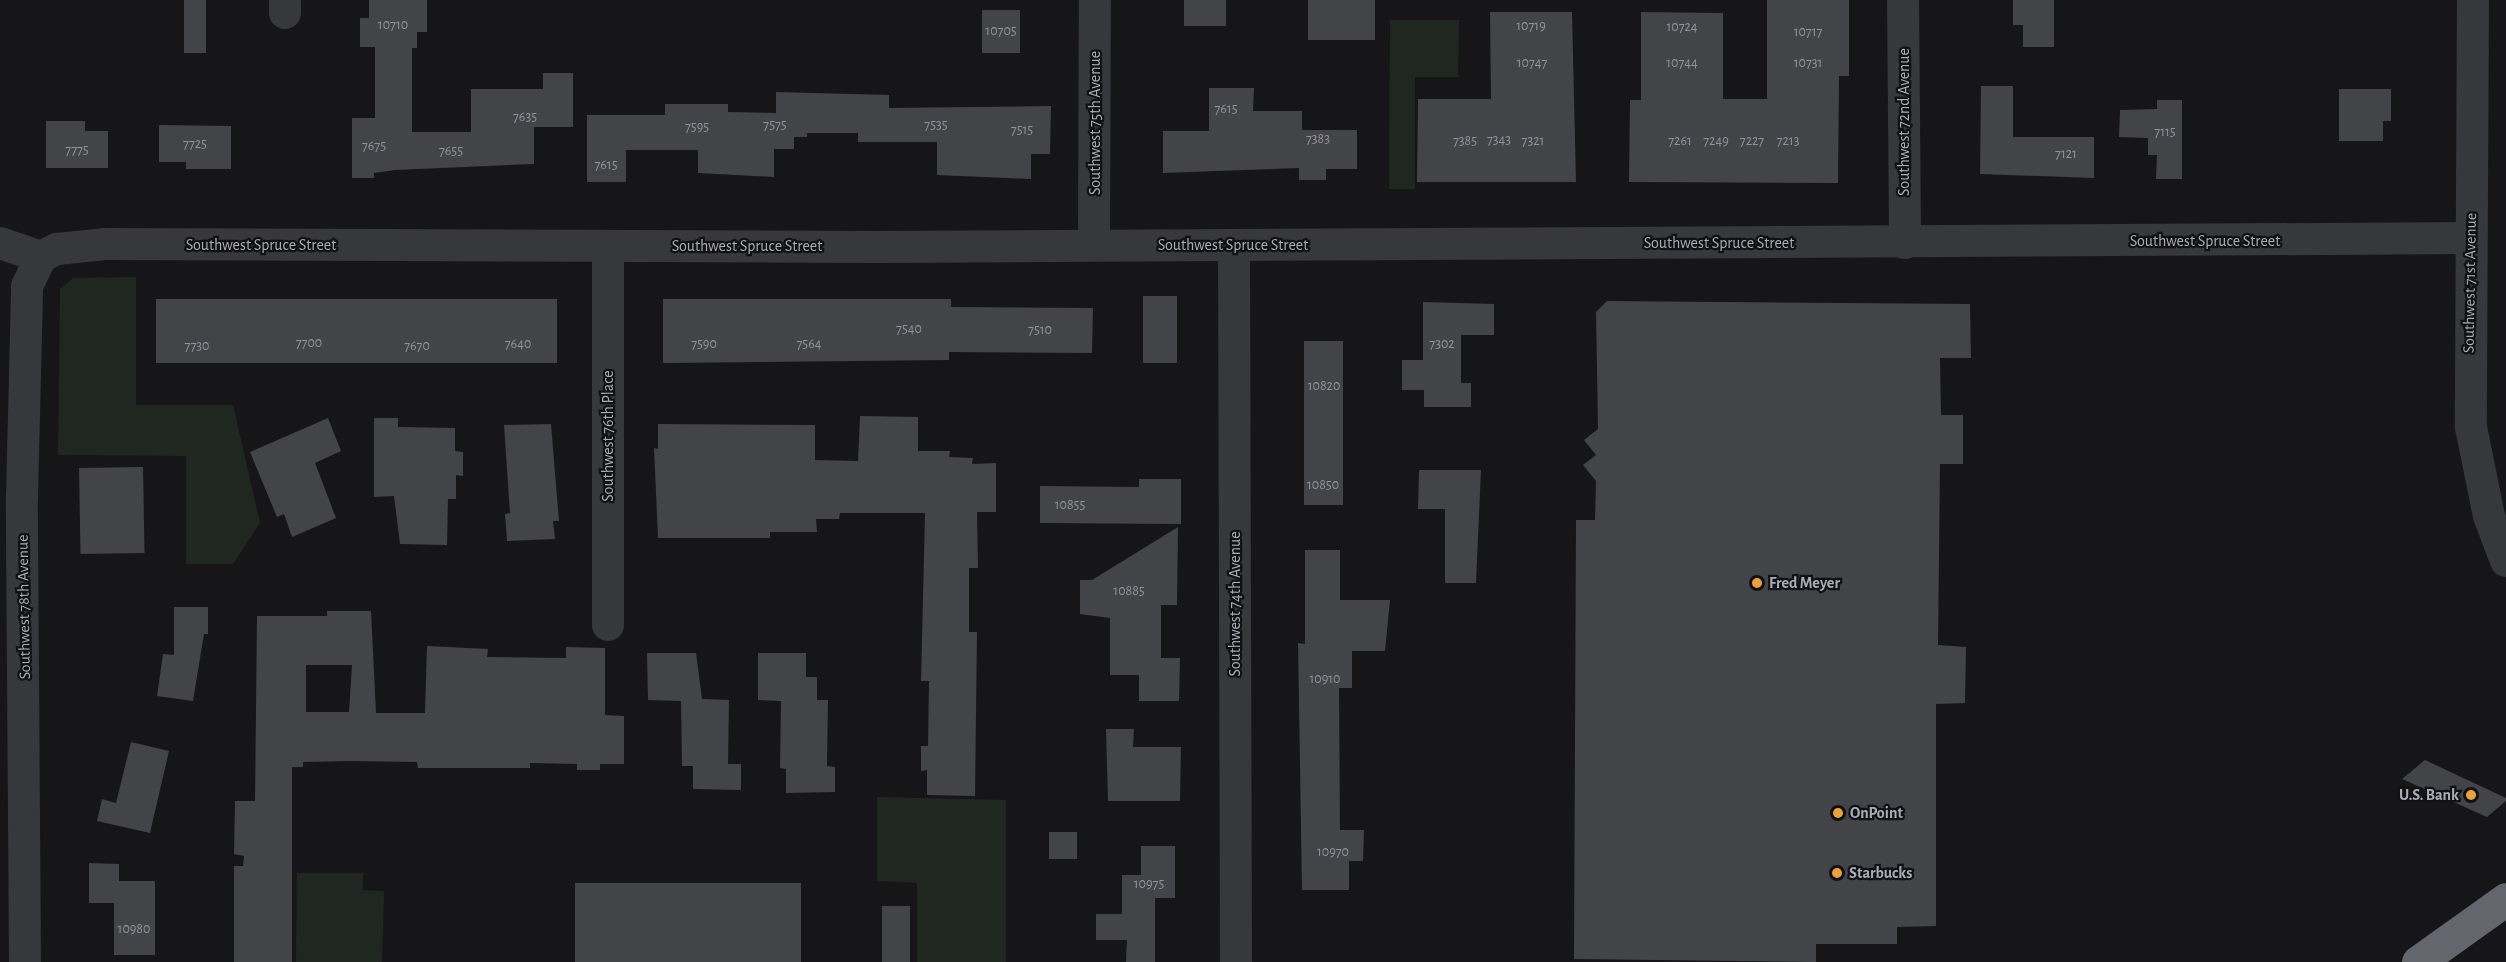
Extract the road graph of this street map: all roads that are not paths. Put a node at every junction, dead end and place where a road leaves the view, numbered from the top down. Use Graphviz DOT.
graph roads {
  1 [pos="1095,0"];
  2 [pos="1903,0"];
  3 [pos="2473,0"];
  4 [pos="2471,238"];
  5 [pos="0,243"];
  6 [pos="1905,243"];
  7 [pos="1094,245"];
  8 [pos="1234,245"];
  9 [pos="608,246"];
  10 [pos="41,257"];
  11 [pos="2506,561"];
  12 [pos="608,625"];
  13 [pos="2506,898"];
  14 [pos="26,962"];
  15 [pos="1236,962"];
  16 [pos="2418,962"];
  1 -- 7 [label="street, Southwest 75th Avenue"];
  2 -- 6 [label="street, Southwest 72nd Avenue"];
  3 -- 4 [label="street, Southwest 71st Avenue"];
  4 -- 6 [label="street, Southwest Spruce Street"];
  4 -- 11 [label="street, Southwest 71st Avenue"];
  5 -- 10 [label="street"];
  6 -- 8 [label="street, Southwest Spruce Street"];
  7 -- 8 [label="street, Southwest Spruce Street"];
  7 -- 9 [label="street, Southwest Spruce Street"];
  8 -- 15 [label="street, Southwest 74th Avenue"];
  9 -- 10 [label="street, Southwest Spruce Street"];
  9 -- 12 [label="street, Southwest 76th Place"];
  10 -- 14 [label="street, Southwest 78th Avenue"];
  13 -- 16 [label="highway"];
}
